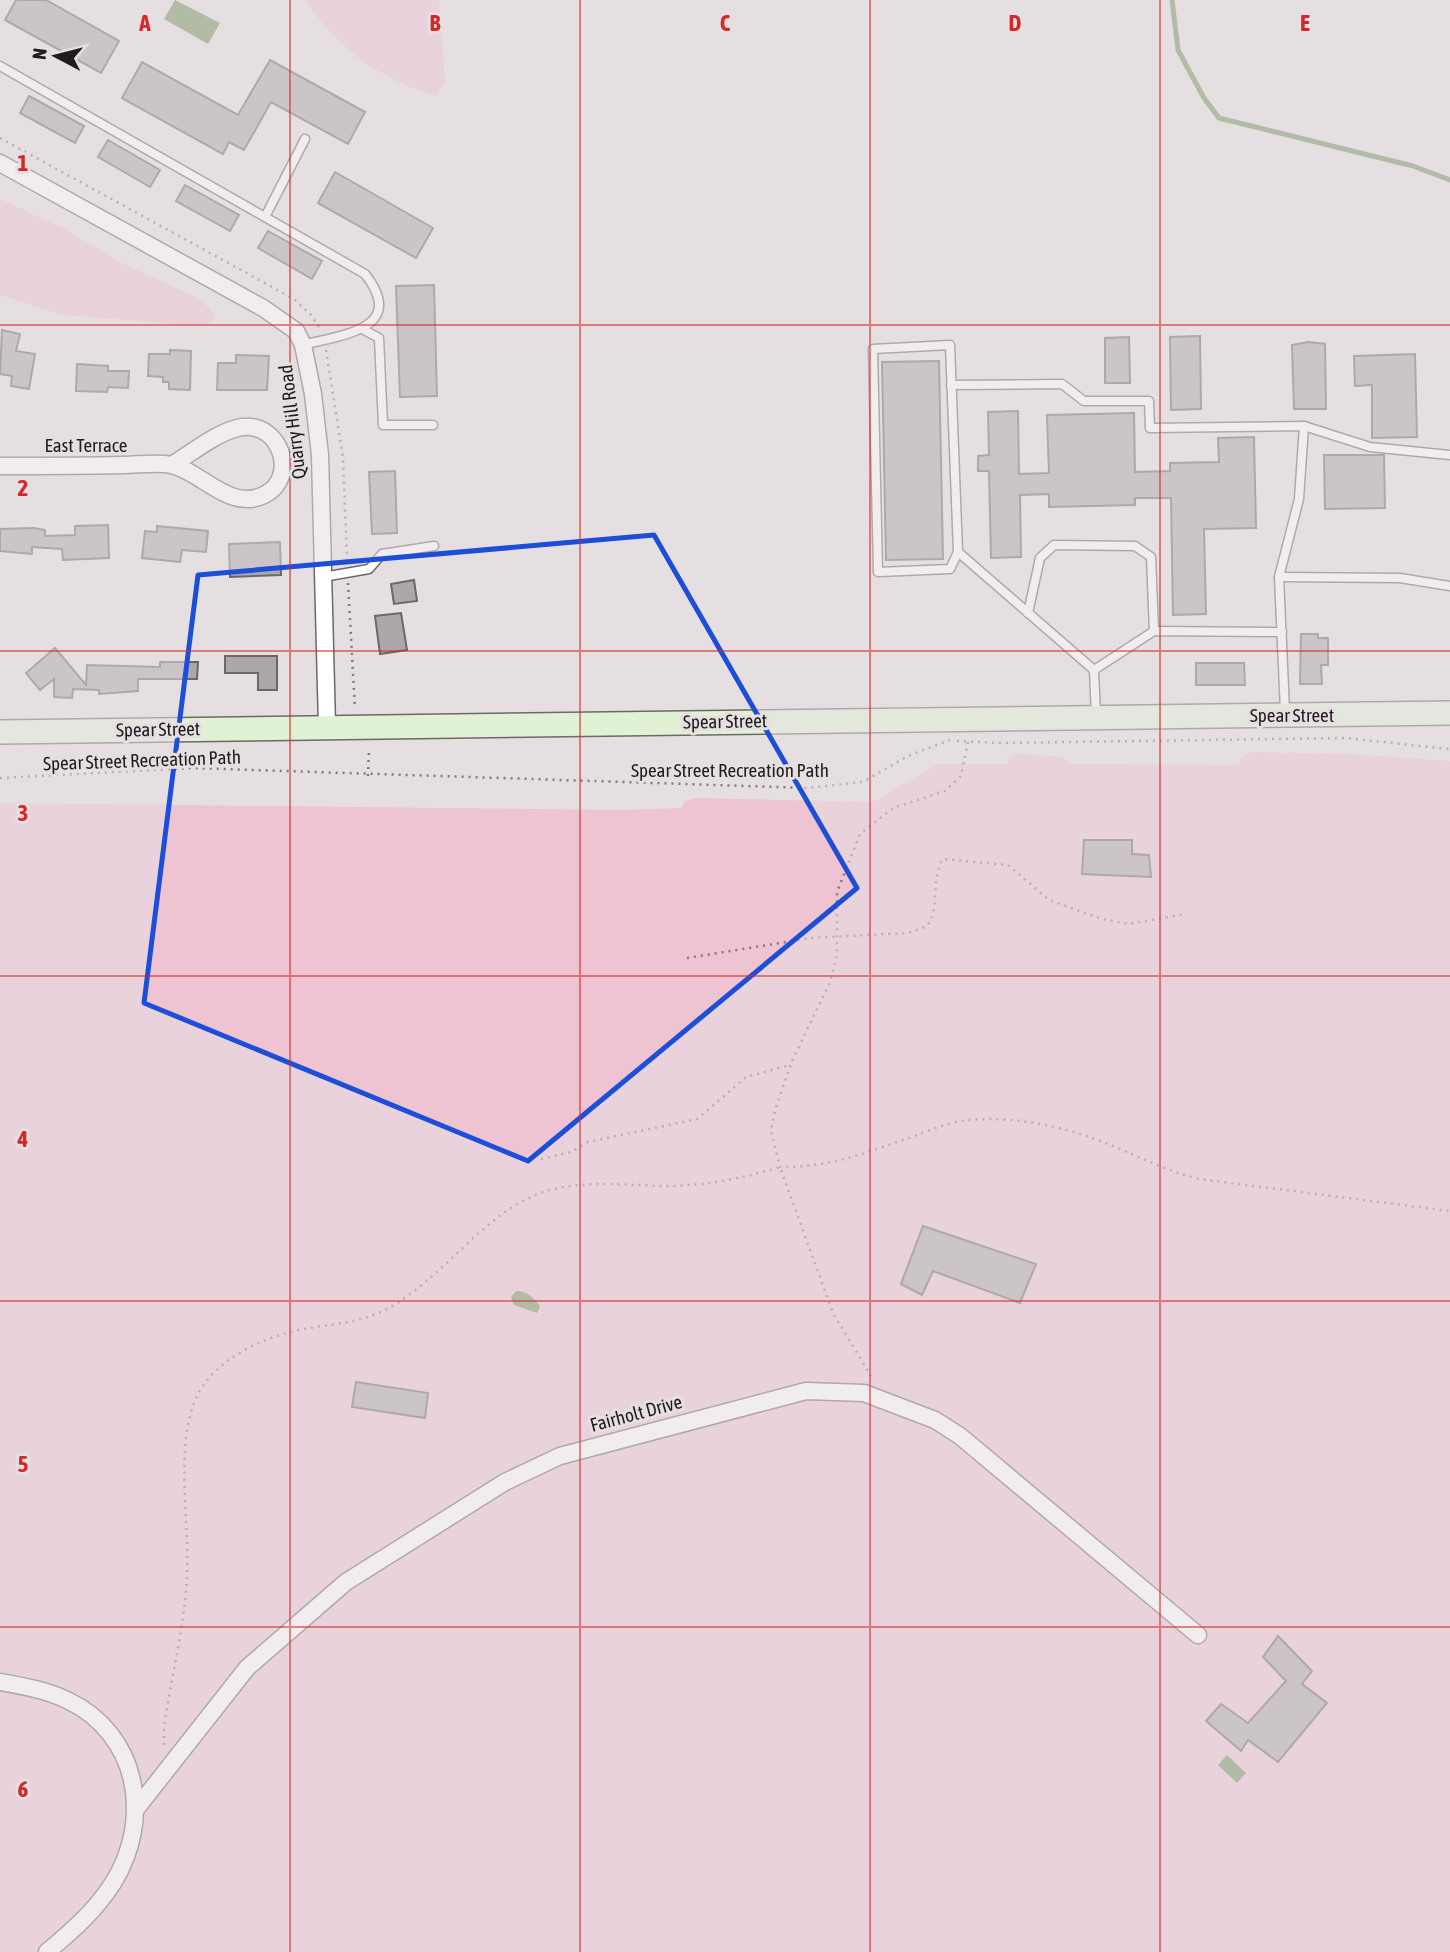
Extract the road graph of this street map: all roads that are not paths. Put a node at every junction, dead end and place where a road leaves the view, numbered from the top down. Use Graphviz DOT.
graph roads {
  1 [pos="0,66"];
  2 [pos="305,139"];
  3 [pos="0,163"];
  4 [pos="265,217"];
  5 [pos="364,330"];
  6 [pos="303,345"];
  7 [pos="951,386"];
  8 [pos="432,425"];
  9 [pos="1304,426"];
  10 [pos="1450,455"];
  11 [pos="172,465"];
  12 [pos="0,466"];
  13 [pos="434,546"];
  14 [pos="958,552"];
  15 [pos="323,577"];
  16 [pos="1279,577"];
  17 [pos="1450,586"];
  18 [pos="1028,613"];
  19 [pos="1154,631"];
  20 [pos="1282,632"];
  21 [pos="1094,670"];
  22 [pos="1450,713"];
  23 [pos="1285,715"];
  24 [pos="1096,716"];
  25 [pos="327,726"];
  26 [pos="0,732"];
  27 [pos="1198,1635"];
  28 [pos="0,1682"];
  29 [pos="136,1809"];
  30 [pos="47,1952"];
  1 -- 4 [label="lane"];
  2 -- 4 [label="lane"];
  3 -- 6 [label="street, Quarry Hill Road"];
  4 -- 5 [label="lane"];
  5 -- 6 [label="lane"];
  5 -- 8 [label="lane"];
  6 -- 15 [label="street, Quarry Hill Road"];
  7 -- 9 [label="lane"];
  7 -- 14 [label="lane"];
  7 -- 14 [label="lane"];
  9 -- 10 [label="lane"];
  9 -- 16 [label="lane"];
  11 -- 11 [label="street, East Terrace"];
  11 -- 12 [label="street, East Terrace"];
  13 -- 15 [label="lane"];
  14 -- 18 [label="lane"];
  15 -- 25 [label="street, Quarry Hill Road"];
  16 -- 17 [label="lane"];
  16 -- 20 [label="lane"];
  18 -- 19 [label="lane"];
  18 -- 21 [label="lane"];
  19 -- 20 [label="lane"];
  19 -- 21 [label="lane"];
  20 -- 23 [label="lane"];
  21 -- 24 [label="lane"];
  22 -- 23 [label="main road, Spear Street"];
  23 -- 24 [label="main road, Spear Street"];
  24 -- 25 [label="main road, Spear Street"];
  25 -- 26 [label="main road, Spear Street"];
  27 -- 29 [label="street, Fairholt Drive"];
  28 -- 29 [label="street"];
  29 -- 30 [label="street"];
}
